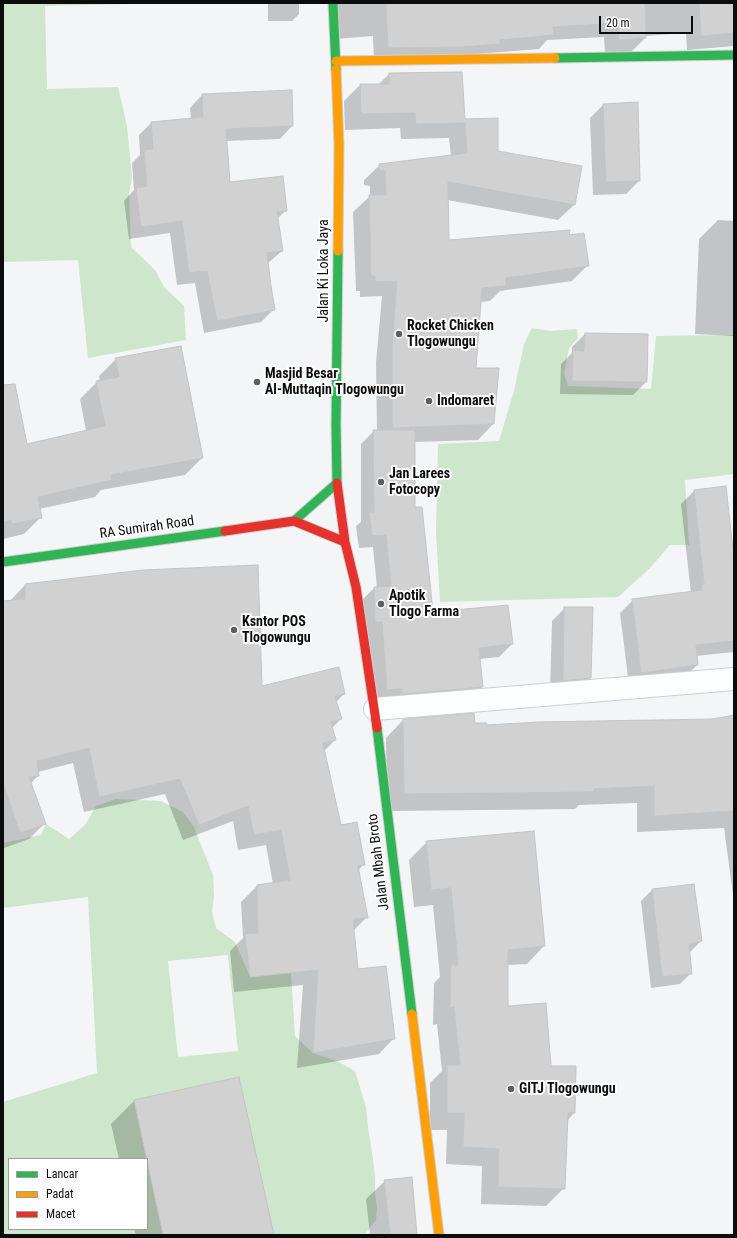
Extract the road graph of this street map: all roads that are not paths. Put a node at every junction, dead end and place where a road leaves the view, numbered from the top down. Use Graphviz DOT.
graph roads {
  1 [pos="333,3"];
  2 [pos="734,55"];
  3 [pos="336,61"];
  4 [pos="337,483"];
  5 [pos="294,521"];
  6 [pos="345,542"];
  7 [pos="3,562"];
  8 [pos="734,680"];
  9 [pos="375,709"];
  10 [pos="439,1235"];
  1 -- 3 [label="main road, Jalan Ki Loka Jaya"];
  2 -- 3 [label="main road"];
  3 -- 4 [label="main road, Jalan Ki Loka Jaya"];
  4 -- 5 [label="main road"];
  4 -- 6 [label="main road, Jalan Ki Loka Jaya"];
  5 -- 6 [label="main road"];
  5 -- 7 [label="main road, RA Sumirah Road"];
  6 -- 9 [label="main road, Jalan Mbah Broto"];
  8 -- 9 [label="street"];
  9 -- 10 [label="main road, Jalan Mbah Broto"];
}
